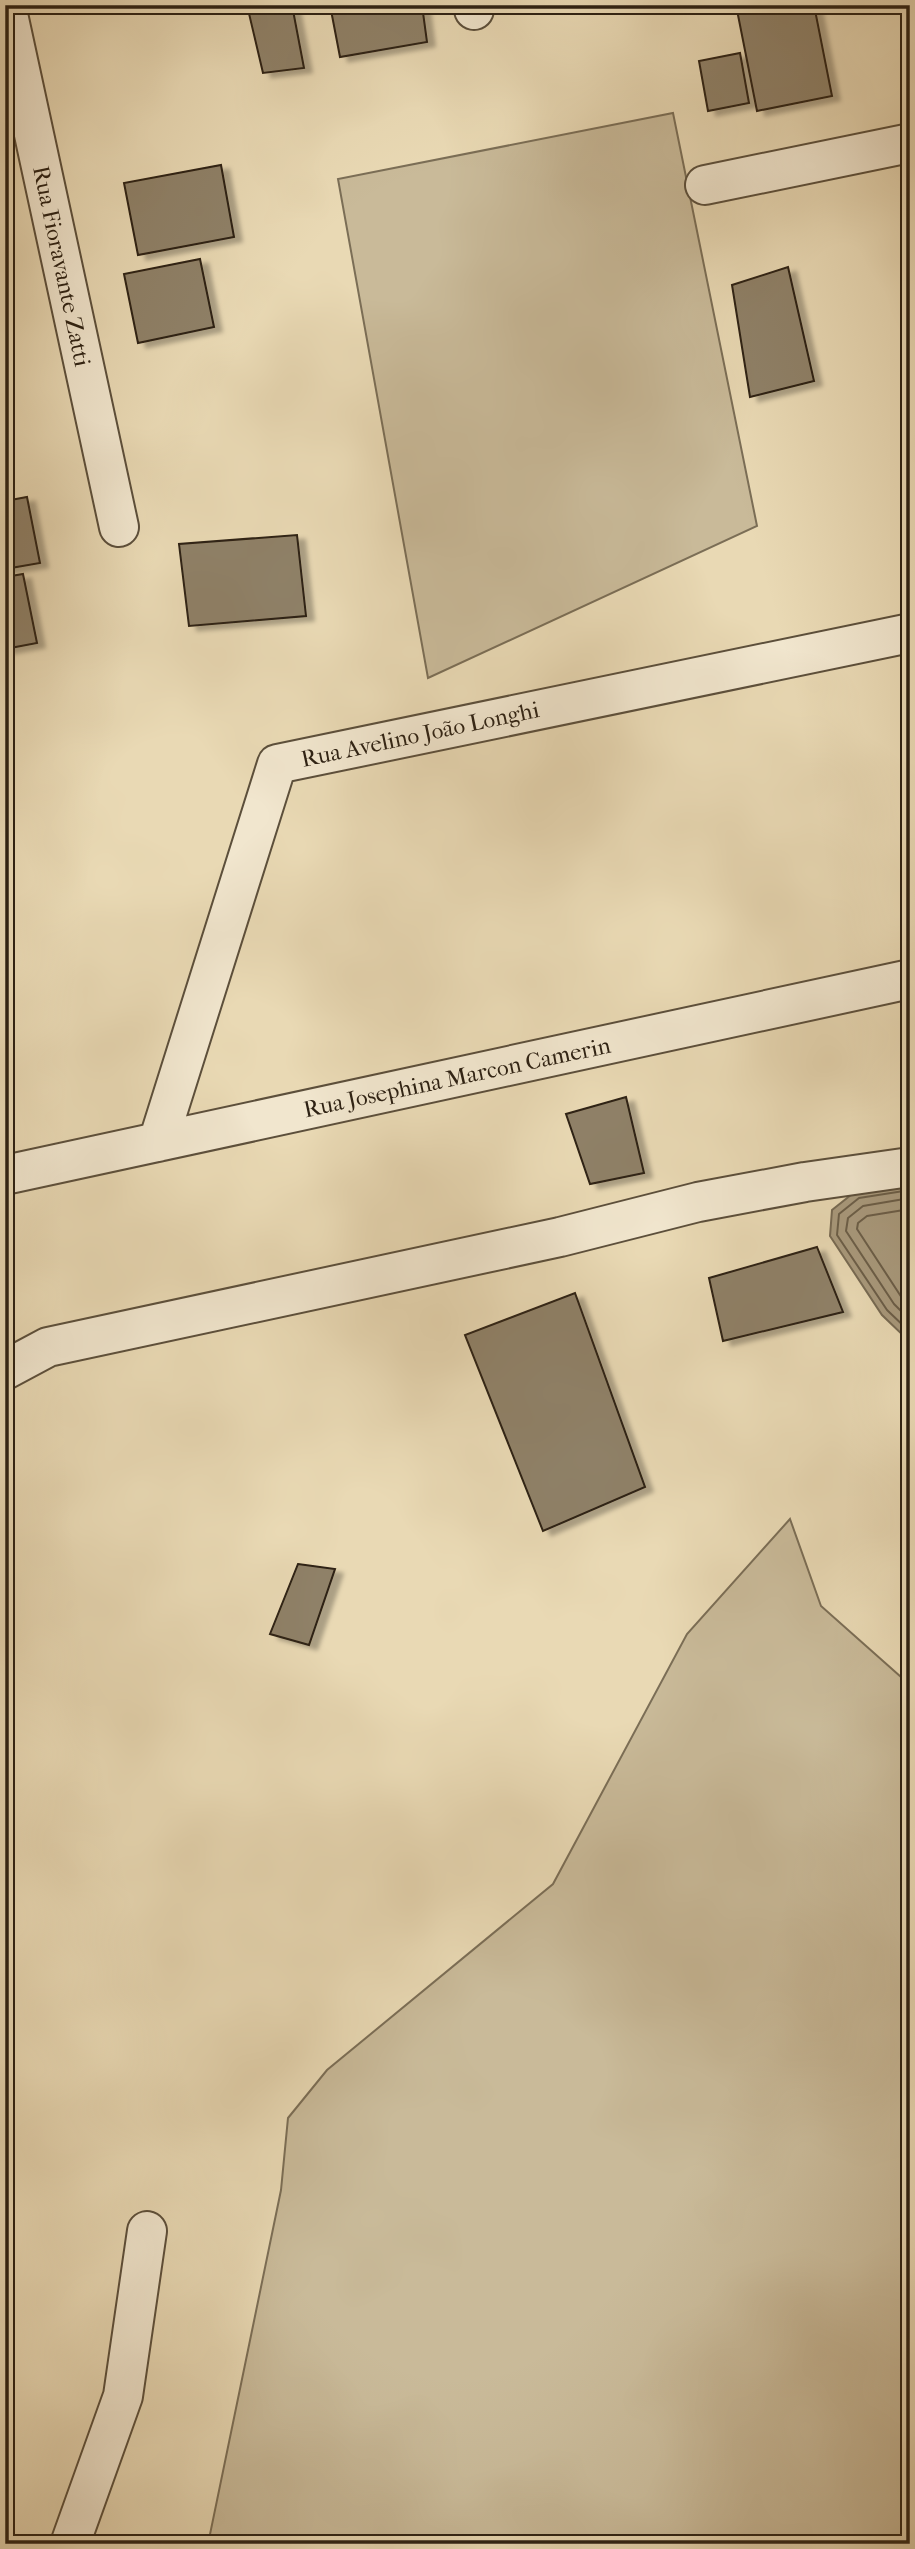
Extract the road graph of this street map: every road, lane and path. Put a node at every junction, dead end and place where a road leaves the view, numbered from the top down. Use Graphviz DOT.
graph roads {
  1 [pos="6,5"];
  2 [pos="910,143"];
  3 [pos="705,185"];
  4 [pos="119,527"];
  5 [pos="910,633"];
  6 [pos="910,979"];
  7 [pos="158,1142"];
  8 [pos="910,1167"];
  9 [pos="5,1175"];
  10 [pos="5,1370"];
  11 [pos="147,2231"];
  12 [pos="69,2544"];
  1 -- 4 [label="street, Rua Fioravante Zatti"];
  2 -- 3 [label="street"];
  5 -- 7 [label="street, Rua Avelino João Longhi"];
  6 -- 7 [label="street, Rua Josephina Marcon Camerin"];
  7 -- 9 [label="street, Rua Josephina Marcon Camerin"];
  8 -- 10 [label="street"];
  11 -- 12 [label="street"];
}
